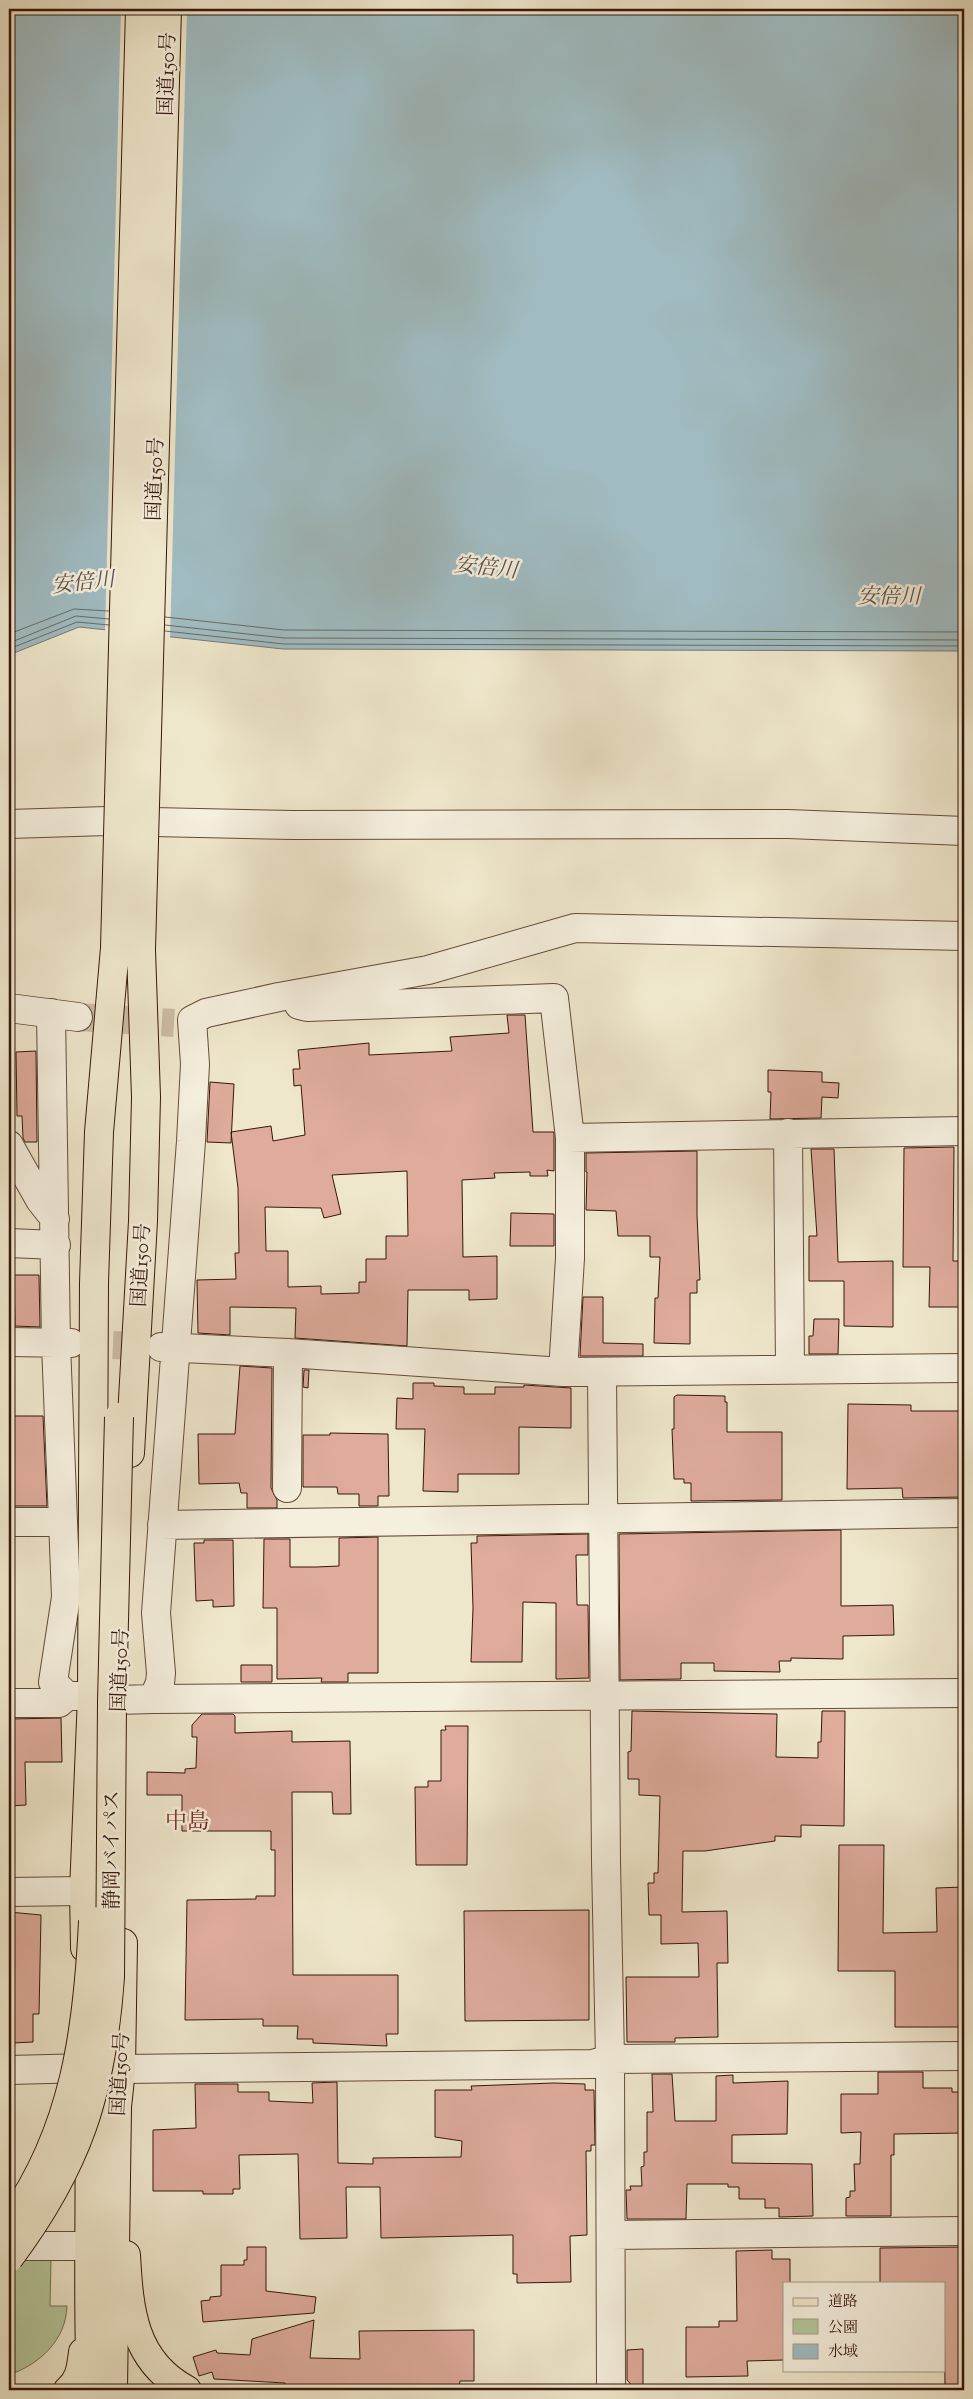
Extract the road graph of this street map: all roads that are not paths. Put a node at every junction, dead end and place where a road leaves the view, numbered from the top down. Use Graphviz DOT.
graph roads {
  1 [pos="140,9"];
  2 [pos="167,9"];
  3 [pos="9,824"];
  4 [pos="964,831"];
  5 [pos="964,936"];
  6 [pos="115,948"];
  7 [pos="141,950"];
  8 [pos="279,997"];
  9 [pos="9,1008"];
  10 [pos="51,1013"];
  11 [pos="78,1017"];
  12 [pos="964,1131"];
  13 [pos="788,1133"];
  14 [pos="570,1138"];
  15 [pos="9,1145"];
  16 [pos="56,1232"];
  17 [pos="9,1244"];
  18 [pos="9,1342"];
  19 [pos="63,1344"];
  20 [pos="169,1347"];
  21 [pos="288,1353"];
  22 [pos="964,1368"];
  23 [pos="790,1370"];
  24 [pos="563,1372"];
  25 [pos="602,1372"];
  26 [pos="113,1417"];
  27 [pos="287,1488"];
  28 [pos="964,1513"];
  29 [pos="604,1517"];
  30 [pos="9,1522"];
  31 [pos="63,1522"];
  32 [pos="162,1524"];
  33 [pos="964,1693"];
  34 [pos="606,1695"];
  35 [pos="92,1697"];
  36 [pos="153,1700"];
  37 [pos="9,1703"];
  38 [pos="84,1891"];
  39 [pos="9,1892"];
  40 [pos="964,2056"];
  41 [pos="610,2059"];
  42 [pos="88,2068"];
  43 [pos="121,2069"];
  44 [pos="9,2070"];
  45 [pos="116,2107"];
  46 [pos="9,2223"];
  47 [pos="964,2231"];
  48 [pos="611,2235"];
  49 [pos="9,2246"];
  50 [pos="89,2246"];
  51 [pos="9,2258"];
  52 [pos="88,2309"];
  53 [pos="68,2390"];
  54 [pos="92,2390"];
  55 [pos="113,2390"];
  56 [pos="187,2390"];
  57 [pos="611,2390"];
  1 -- 6 [label="main road, 国道150号, bridge"];
  2 -- 7 [label="main road, 国道150号, bridge"];
  3 -- 4 [label="street"];
  5 -- 8 [label="street"];
  6 -- 26 [label="main road, 国道150号"];
  6 -- 35 [label="main road, 国道150号"];
  7 -- 26 [label="main road, 国道150号"];
  7 -- 35 [label="main road, 国道150号"];
  8 -- 14 [label="street"];
  8 -- 20 [label="street"];
  9 -- 10 [label="street"];
  10 -- 11 [label="street"];
  10 -- 16 [label="street"];
  12 -- 13 [label="street"];
  13 -- 14 [label="street"];
  13 -- 23 [label="street"];
  14 -- 24 [label="street"];
  15 -- 16 [label="street"];
  16 -- 17 [label="street"];
  16 -- 19 [label="street"];
  18 -- 19 [label="street"];
  19 -- 31 [label="street"];
  20 -- 21 [label="street"];
  20 -- 32 [label="street"];
  21 -- 24 [label="street"];
  21 -- 27 [label="street"];
  22 -- 23 [label="street"];
  23 -- 25 [label="street"];
  24 -- 25 [label="street"];
  25 -- 29 [label="street"];
  26 -- 46 [label="main road, 静岡バイパス, bridge"];
  26 -- 51 [label="main road, 静岡バイパス, bridge"];
  28 -- 29 [label="street"];
  29 -- 32 [label="street"];
  29 -- 34 [label="street"];
  30 -- 31 [label="street"];
  31 -- 35 [label="street"];
  32 -- 36 [label="street"];
  33 -- 34 [label="street"];
  34 -- 36 [label="street"];
  34 -- 41 [label="street"];
  35 -- 36 [label="street"];
  35 -- 37 [label="street"];
  35 -- 38 [label="main road, 国道150号"];
  35 -- 43 [label="main road, 国道150号"];
  38 -- 39 [label="street"];
  38 -- 42 [label="main road, 国道150号"];
  40 -- 41 [label="street"];
  41 -- 43 [label="street"];
  41 -- 48 [label="street"];
  42 -- 44 [label="street"];
  42 -- 50 [label="main road, 国道150号"];
  43 -- 45 [label="main road, 国道150号"];
  45 -- 55 [label="main road, 国道150号"];
  45 -- 56 [label="main road"];
  47 -- 48 [label="street"];
  48 -- 57 [label="street"];
  49 -- 50 [label="street"];
  50 -- 52 [label="main road, 国道150号"];
  52 -- 53 [label="main road, 国道150号"];
  52 -- 54 [label="main road, 国道150号"];
}
